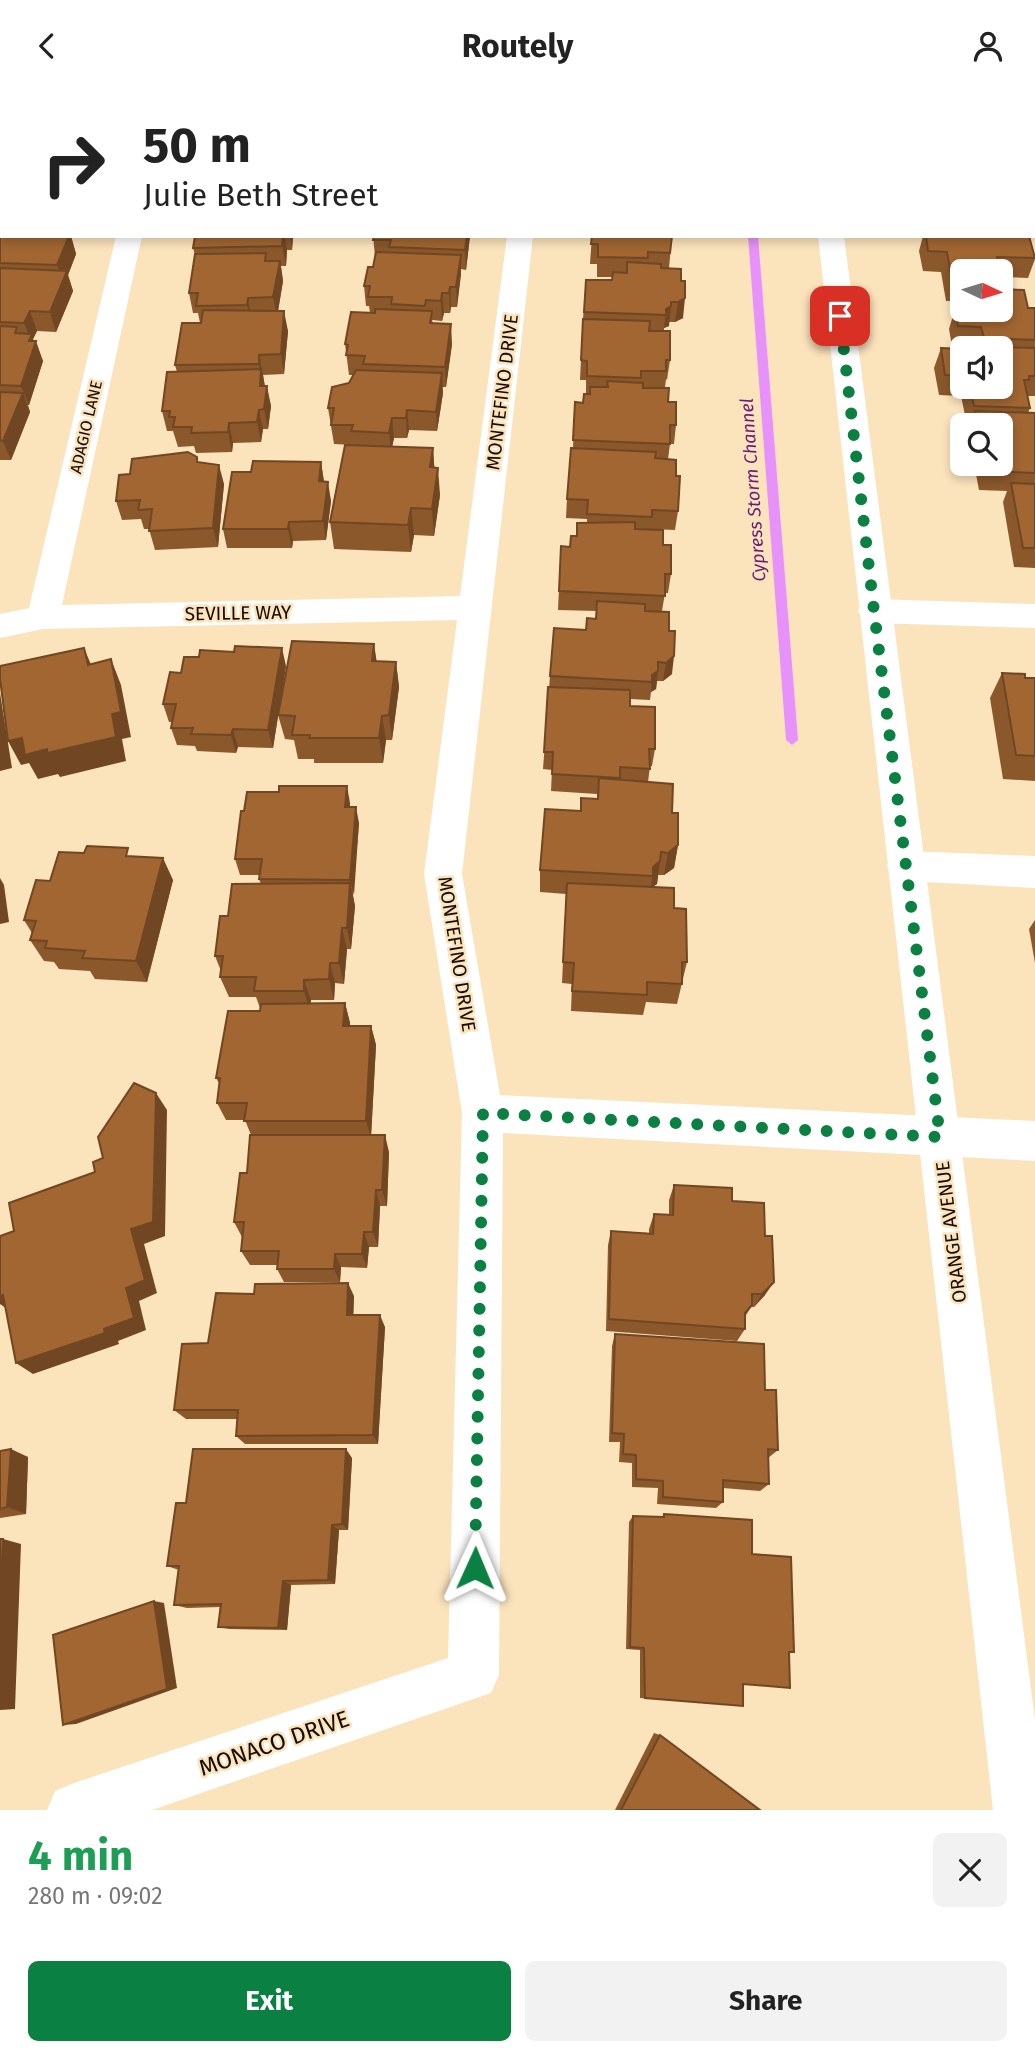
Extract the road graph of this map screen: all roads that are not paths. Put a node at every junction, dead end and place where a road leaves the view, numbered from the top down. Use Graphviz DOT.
graph roads {
  1 [pos="129,238"];
  2 [pos="520,238"];
  3 [pos="831,238"];
  4 [pos="476,608"];
  5 [pos="874,611"];
  6 [pos="1035,616"];
  7 [pos="43,617"];
  8 [pos="0,626"];
  9 [pos="906,866"];
  10 [pos="1035,872"];
  11 [pos="483,1113"];
  12 [pos="940,1137"];
  13 [pos="1035,1141"];
  14 [pos="473,1675"];
  15 [pos="74,1810"];
  16 [pos="1020,1810"];
  1 -- 7 [label="street, ADAGIO LANE"];
  2 -- 4 [label="street, MONTEFINO DRIVE"];
  3 -- 5 [label="street, ORANGE AVENUE"];
  4 -- 7 [label="street, SEVILLE WAY"];
  4 -- 11 [label="street, MONTEFINO DRIVE"];
  5 -- 6 [label="street"];
  5 -- 9 [label="street, ORANGE AVENUE"];
  7 -- 8 [label="street, SEVILLE WAY"];
  9 -- 10 [label="street"];
  9 -- 12 [label="street, ORANGE AVENUE"];
  11 -- 12 [label="street"];
  11 -- 14 [label="street, MONTEFINO DRIVE"];
  12 -- 13 [label="street"];
  12 -- 16 [label="street, ORANGE AVENUE"];
  14 -- 15 [label="street, MONACO DRIVE"];
}
